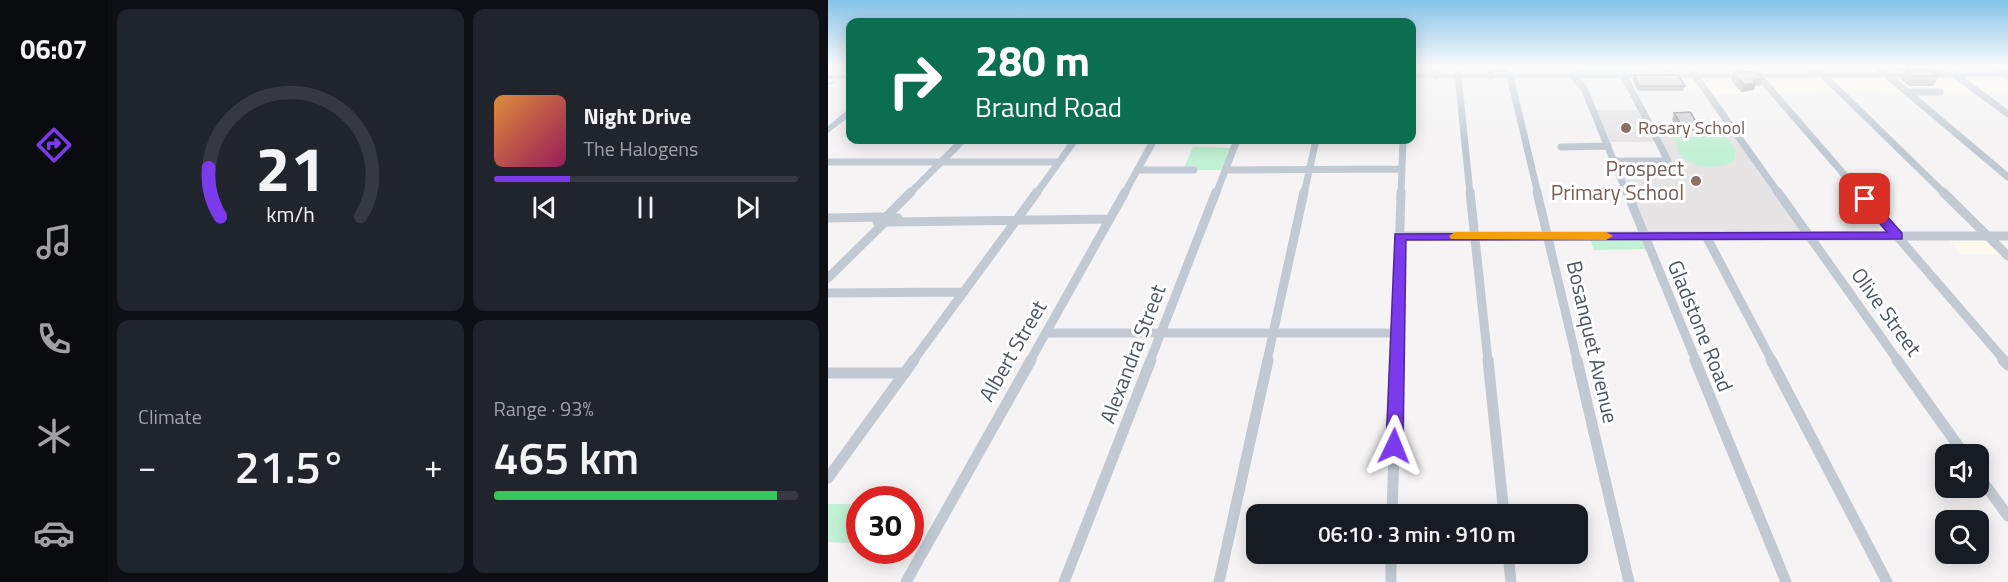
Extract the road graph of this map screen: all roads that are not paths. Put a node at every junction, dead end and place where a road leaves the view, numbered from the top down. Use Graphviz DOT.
graph roads {
  1 [pos="1460,94"];
  2 [pos="1514,94"];
  3 [pos="1587,94"];
  4 [pos="1633,94"];
  5 [pos="1708,94"];
  6 [pos="1775,94"];
  7 [pos="1837,94"];
  8 [pos="1910,94"];
  9 [pos="1981,94"];
  10 [pos="846,114"];
  11 [pos="2008,114"];
  12 [pos="846,115"];
  13 [pos="828,125"];
  14 [pos="828,130"];
  15 [pos="959,144"];
  16 [pos="1072,144"];
  17 [pos="1152,144"];
  18 [pos="1236,144"];
  19 [pos="1315,144"];
  20 [pos="1403,144"];
  21 [pos="1561,147"];
  22 [pos="1608,147"];
  23 [pos="1614,160"];
  24 [pos="828,162"];
  25 [pos="941,162"];
  26 [pos="1059,162"];
  27 [pos="1310,169"];
  28 [pos="1402,169"];
  29 [pos="1137,170"];
  30 [pos="1194,170"];
  31 [pos="1226,170"];
  32 [pos="2008,177"];
  33 [pos="1017,219"];
  34 [pos="1109,219"];
  35 [pos="828,220"];
  36 [pos="885,220"];
  37 [pos="1400,236"];
  38 [pos="1474,236"];
  39 [pos="1549,236"];
  40 [pos="1645,236"];
  41 [pos="1706,236"];
  42 [pos="1808,236"];
  43 [pos="1897,236"];
  44 [pos="1989,236"];
  45 [pos="2008,236"];
  46 [pos="2008,256"];
  47 [pos="828,278"];
  48 [pos="964,292"];
  49 [pos="828,293"];
  50 [pos="1275,332"];
  51 [pos="1046,333"];
  52 [pos="1397,333"];
  53 [pos="1162,334"];
  54 [pos="2008,365"];
  55 [pos="828,373"];
  56 [pos="905,373"];
  57 [pos="1957,444"];
  58 [pos="828,477"];
  59 [pos="1989,490"];
  60 [pos="1392,504"];
  61 [pos="1503,504"];
  62 [pos="2008,516"];
  63 [pos="1391,564"];
  64 [pos="1509,564"];
  65 [pos="906,582"];
  66 [pos="1064,582"];
  67 [pos="1218,582"];
  68 [pos="1391,582"];
  69 [pos="1511,582"];
  70 [pos="1629,582"];
  71 [pos="1786,582"];
  72 [pos="1887,582"];
  1 -- 38 [label="street"];
  2 -- 39 [label="street, Bosanquet Avenue"];
  3 -- 22 [label="street, Gladstone Road"];
  4 -- 23 [label="street"];
  5 -- 42 [label="street, Olive Street"];
  6 -- 43 [label="street"];
  7 -- 44 [label="street"];
  8 -- 32 [label="street"];
  9 -- 11 [label="street"];
  10 -- 13 [label="main road"];
  12 -- 14 [label="main road"];
  15 -- 25 [label="street"];
  16 -- 26 [label="street"];
  17 -- 29 [label="street, Albert Street"];
  18 -- 31 [label="street, Alexandra Street"];
  19 -- 27 [label="street"];
  20 -- 28 [label="street"];
  21 -- 22 [label="street"];
  22 -- 23 [label="street, Gladstone Road"];
  23 -- 40 [label="street, Gladstone Road"];
  24 -- 25 [label="street"];
  25 -- 26 [label="street"];
  25 -- 36 [label="street"];
  26 -- 33 [label="street"];
  27 -- 28 [label="street"];
  27 -- 31 [label="street"];
  27 -- 50 [label="street"];
  28 -- 37 [label="street"];
  29 -- 30 [label="street"];
  29 -- 34 [label="street, Albert Street"];
  31 -- 53 [label="street, Alexandra Street"];
  33 -- 34 [label="street"];
  33 -- 36 [label="street"];
  33 -- 48 [label="street"];
  34 -- 51 [label="street, Albert Street"];
  35 -- 36 [label="street"];
  36 -- 47 [label="street"];
  37 -- 38 [label="street"];
  37 -- 52 [label="street"];
  38 -- 39 [label="street"];
  38 -- 61 [label="street"];
  39 -- 40 [label="street"];
  39 -- 70 [label="street, Bosanquet Avenue"];
  40 -- 41 [label="street"];
  40 -- 71 [label="street, Gladstone Road"];
  41 -- 42 [label="street"];
  41 -- 72 [label="street"];
  42 -- 43 [label="street"];
  42 -- 57 [label="street, Olive Street"];
  43 -- 44 [label="street"];
  43 -- 54 [label="street"];
  44 -- 45 [label="street"];
  44 -- 46 [label="street"];
  48 -- 49 [label="street"];
  48 -- 56 [label="street"];
  50 -- 52 [label="street"];
  50 -- 53 [label="street"];
  50 -- 67 [label="street"];
  51 -- 53 [label="street"];
  51 -- 65 [label="street, Albert Street"];
  52 -- 60 [label="street"];
  53 -- 66 [label="street, Alexandra Street"];
  55 -- 56 [label="street"];
  56 -- 58 [label="street"];
  59 -- 62 [label="street"];
  63 -- 68 [label="street"];
  64 -- 69 [label="street"];
}
